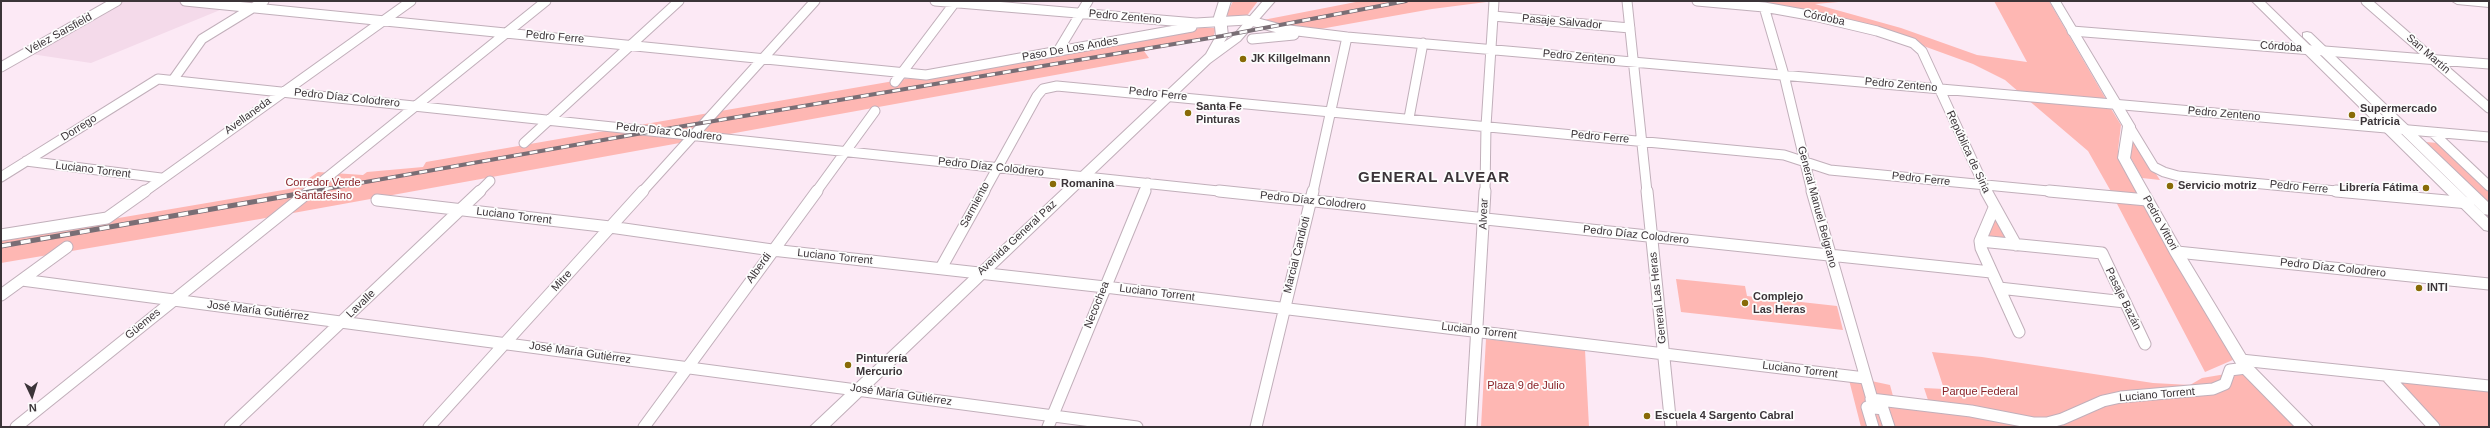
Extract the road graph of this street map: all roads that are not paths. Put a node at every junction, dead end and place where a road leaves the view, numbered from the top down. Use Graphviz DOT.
graph roads {
  1 [pos="117,1"];
  2 [pos="185,1"];
  3 [pos="264,1"];
  4 [pos="411,1"];
  5 [pos="546,1"];
  6 [pos="679,1"];
  7 [pos="815,1"];
  8 [pos="936,1"];
  9 [pos="1088,1"];
  10 [pos="1225,1"];
  11 [pos="1269,1"];
  12 [pos="1494,1"];
  13 [pos="1627,1"];
  14 [pos="1697,1"];
  15 [pos="2055,1"];
  16 [pos="2258,1"];
  17 [pos="2272,1"];
  18 [pos="2366,1"];
  19 [pos="2457,1"];
  20 [pos="955,2"];
  21 [pos="2489,4"];
  22 [pos="251,7"];
  23 [pos="1764,7"];
  24 [pos="1081,13"];
  25 [pos="1493,16"];
  26 [pos="383,20"];
  27 [pos="1250,20"];
  28 [pos="1217,23"];
  29 [pos="1630,28"];
  30 [pos="2072,31"];
  31 [pos="505,33"];
  32 [pos="1314,33"];
  33 [pos="1347,37"];
  34 [pos="1252,38"];
  35 [pos="1423,43"];
  36 [pos="634,44"];
  37 [pos="1491,50"];
  38 [pos="2308,50"];
  39 [pos="1058,51"];
  40 [pos="1922,51"];
  41 [pos="2324,51"];
  42 [pos="763,57"];
  43 [pos="1206,60"];
  44 [pos="2434,60"];
  45 [pos="1634,61"];
  46 [pos="3,64"];
  47 [pos="2489,64"];
  48 [pos="902,72"];
  49 [pos="926,75"];
  50 [pos="1784,75"];
  51 [pos="158,79"];
  52 [pos="173,80"];
  53 [pos="895,82"];
  54 [pos="1052,86"];
  55 [pos="1939,88"];
  56 [pos="283,91"];
  57 [pos="1168,96"];
  58 [pos="2116,104"];
  59 [pos="415,106"];
  60 [pos="2489,108"];
  61 [pos="875,111"];
  62 [pos="1332,111"];
  63 [pos="1409,118"];
  64 [pos="548,120"];
  65 [pos="1486,126"];
  66 [pos="2129,126"];
  67 [pos="2389,128"];
  68 [pos="2405,130"];
  69 [pos="2432,132"];
  70 [pos="694,135"];
  71 [pos="2489,137"];
  72 [pos="1642,141"];
  73 [pos="524,143"];
  74 [pos="845,151"];
  75 [pos="26,161"];
  76 [pos="1804,162"];
  77 [pos="996,167"];
  78 [pos="1082,177"];
  79 [pos="1,178"];
  80 [pos="161,178"];
  81 [pos="490,180"];
  82 [pos="1148,184"];
  83 [pos="1984,185"];
  84 [pos="2489,186"];
  85 [pos="377,200"];
  86 [pos="2147,200"];
  87 [pos="1311,201"];
  88 [pos="2464,203"];
  89 [pos="1994,208"];
  90 [pos="460,210"];
  91 [pos="2486,216"];
  92 [pos="1484,219"];
  93 [pos="610,227"];
  94 [pos="1,235"];
  95 [pos="1652,236"];
  96 [pos="1980,240"];
  97 [pos="2016,245"];
  98 [pos="67,247"];
  99 [pos="772,250"];
  100 [pos="2177,252"];
  101 [pos="1829,255"];
  102 [pos="941,268"];
  103 [pos="980,272"];
  104 [pos="1991,272"];
  105 [pos="22,280"];
  106 [pos="2489,284"];
  107 [pos="1105,287"];
  108 [pos="1999,288"];
  109 [pos="1,295"];
  110 [pos="173,300"];
  111 [pos="2125,302"];
  112 [pos="1284,308"];
  113 [pos="343,321"];
  114 [pos="1478,331"];
  115 [pos="2019,332"];
  116 [pos="505,343"];
  117 [pos="2145,344"];
  118 [pos="1663,353"];
  119 [pos="2243,364"];
  120 [pos="687,368"];
  121 [pos="2387,376"];
  122 [pos="1865,378"];
  123 [pos="2489,386"];
  124 [pos="859,389"];
  125 [pos="1873,402"];
  126 [pos="1050,421"];
  127 [pos="16,427"];
  128 [pos="230,427"];
  129 [pos="429,427"];
  130 [pos="644,427"];
  131 [pos="818,427"];
  132 [pos="1137,427"];
  133 [pos="1256,427"];
  134 [pos="1471,427"];
  135 [pos="1671,427"];
  136 [pos="1873,427"];
  137 [pos="1889,427"];
  138 [pos="2305,427"];
  139 [pos="2434,427"];
  1 -- 46 [label="street, Vélez Sarsfield"];
  2 -- 22 [label="street, Pedro Ferre"];
  3 -- 22 [label="street"];
  4 -- 26 [label="street, Avellaneda"];
  5 -- 31 [label="street, Güemes"];
  6 -- 36 [label="street"];
  7 -- 42 [label="street, Mitre"];
  8 -- 20 [label="street, Pedro Zenteno"];
  9 -- 24 [label="street"];
  10 -- 28 [label="main road"];
  11 -- 27 [label="main road, Avenida General Paz"];
  12 -- 25 [label="street, Alvear"];
  13 -- 29 [label="street, General Las Heras"];
  14 -- 23 [label="street, Córdoba"];
  15 -- 30 [label="street"];
  16 -- 38 [label="main road"];
  17 -- 41 [label="main road"];
  18 -- 44 [label="street, San Martín"];
  19 -- 21 [label="street"];
  20 -- 24 [label="street, Pedro Zenteno"];
  20 -- 48 [label="street"];
  22 -- 26 [label="street, Pedro Ferre"];
  22 -- 52 [label="street"];
  23 -- 40 [label="street, Córdoba"];
  23 -- 50 [label="street, General Manuel Belgrano"];
  24 -- 28 [label="street, Pedro Zenteno"];
  24 -- 39 [label="street"];
  25 -- 29 [label="street, Pasaje Salvador"];
  25 -- 37 [label="street, Alvear"];
  26 -- 31 [label="street, Pedro Ferre"];
  26 -- 56 [label="street, Avellaneda"];
  27 -- 28 [label="street, Pedro Zenteno"];
  27 -- 32 [label="street, Pedro Zenteno"];
  27 -- 43 [label="main road, Avenida General Paz"];
  28 -- 39 [label="street, Paso De Los Andes"];
  28 -- 43 [label="main road"];
  29 -- 45 [label="street, General Las Heras"];
  30 -- 38 [label="street, Córdoba"];
  30 -- 58 [label="street"];
  31 -- 36 [label="street, Pedro Ferre"];
  31 -- 59 [label="street, Güemes"];
  32 -- 33 [label="street, Pedro Zenteno"];
  32 -- 34 [label="street, Pedro Zenteno"];
  33 -- 35 [label="street, Pedro Zenteno"];
  33 -- 62 [label="street, Marcial Candioti"];
  35 -- 37 [label="street, Pedro Zenteno"];
  35 -- 63 [label="street"];
  36 -- 42 [label="street, Pedro Ferre"];
  36 -- 64 [label="street"];
  37 -- 45 [label="street, Pedro Zenteno"];
  37 -- 65 [label="street, Alvear"];
  38 -- 41 [label="street, Córdoba"];
  38 -- 67 [label="main road"];
  39 -- 49 [label="street, Paso De Los Andes"];
  40 -- 55 [label="street, República de Siria"];
  41 -- 44 [label="street, Córdoba"];
  41 -- 68 [label="main road"];
  42 -- 48 [label="street, Pedro Ferre"];
  42 -- 70 [label="street, Mitre"];
  43 -- 57 [label="main road, Avenida General Paz"];
  44 -- 47 [label="street, Córdoba"];
  44 -- 60 [label="street, San Martín"];
  45 -- 50 [label="street, Pedro Zenteno"];
  45 -- 72 [label="street, General Las Heras"];
  48 -- 49 [label="street, Pedro Ferre"];
  48 -- 53 [label="street"];
  50 -- 55 [label="street, Pedro Zenteno"];
  50 -- 76 [label="street, General Manuel Belgrano"];
  51 -- 52 [label="street, Pedro Díaz Colodrero"];
  51 -- 75 [label="street, Dorrego"];
  52 -- 56 [label="street, Pedro Díaz Colodrero"];
  54 -- 57 [label="street, Pedro Ferre"];
  54 -- 77 [label="street, Sarmiento"];
  55 -- 58 [label="street, Pedro Zenteno"];
  55 -- 83 [label="street, República de Siria"];
  56 -- 59 [label="street, Pedro Díaz Colodrero"];
  56 -- 80 [label="street, Avellaneda"];
  57 -- 62 [label="street, Pedro Ferre"];
  57 -- 78 [label="main road, Avenida General Paz"];
  58 -- 66 [label="street"];
  58 -- 67 [label="street, Pedro Zenteno"];
  59 -- 64 [label="street, Pedro Díaz Colodrero"];
  59 -- 110 [label="street, Güemes"];
  61 -- 74 [label="street, Alberdi"];
  62 -- 63 [label="street, Pedro Ferre"];
  62 -- 87 [label="street, Marcial Candioti"];
  63 -- 65 [label="street, Pedro Ferre"];
  64 -- 70 [label="street, Pedro Díaz Colodrero"];
  64 -- 73 [label="street"];
  65 -- 72 [label="street, Pedro Ferre"];
  65 -- 92 [label="street, Alvear"];
  66 -- 86 [label="street, Pedro Vittori"];
  66 -- 88 [label="street, Pedro Ferre"];
  67 -- 68 [label="street, Pedro Zenteno"];
  67 -- 88 [label="main road"];
  68 -- 69 [label="street, Pedro Zenteno"];
  68 -- 91 [label="main road"];
  69 -- 71 [label="street, Pedro Zenteno"];
  69 -- 84 [label="street"];
  70 -- 74 [label="street, Pedro Díaz Colodrero"];
  70 -- 93 [label="street, Mitre"];
  72 -- 76 [label="street, Pedro Ferre"];
  72 -- 95 [label="street, General Las Heras"];
  74 -- 77 [label="street, Pedro Díaz Colodrero"];
  74 -- 99 [label="street, Alberdi"];
  75 -- 79 [label="street, Dorrego"];
  75 -- 80 [label="street, Luciano Torrent"];
  76 -- 83 [label="street, Pedro Ferre"];
  76 -- 101 [label="street, General Manuel Belgrano"];
  77 -- 78 [label="street, Pedro Díaz Colodrero"];
  77 -- 102 [label="street, Sarmiento"];
  78 -- 82 [label="street, Pedro Díaz Colodrero"];
  78 -- 103 [label="main road, Avenida General Paz"];
  80 -- 94 [label="street, Avellaneda"];
  81 -- 90 [label="street, Lavalle"];
  82 -- 87 [label="street, Pedro Díaz Colodrero"];
  82 -- 107 [label="street, Necochea"];
  83 -- 86 [label="street, Pedro Ferre"];
  83 -- 89 [label="street, República de Siria"];
  85 -- 90 [label="street, Luciano Torrent"];
  86 -- 100 [label="street, Pedro Vittori"];
  87 -- 92 [label="street, Pedro Díaz Colodrero"];
  87 -- 112 [label="street, Marcial Candioti"];
  88 -- 91 [label="main road"];
  89 -- 96 [label="street"];
  89 -- 97 [label="street, República de Siria"];
  90 -- 93 [label="street, Luciano Torrent"];
  90 -- 113 [label="street, Lavalle"];
  92 -- 95 [label="street, Pedro Díaz Colodrero"];
  92 -- 114 [label="street, Alvear"];
  93 -- 99 [label="street, Luciano Torrent"];
  93 -- 116 [label="street, Mitre"];
  95 -- 101 [label="street, Pedro Díaz Colodrero"];
  95 -- 118 [label="street, General Las Heras"];
  96 -- 97 [label="street"];
  96 -- 104 [label="street"];
  97 -- 111 [label="street, Pasaje Bazán"];
  98 -- 105 [label="street"];
  99 -- 102 [label="street, Luciano Torrent"];
  99 -- 120 [label="street, Alberdi"];
  100 -- 106 [label="street, Pedro Díaz Colodrero"];
  100 -- 119 [label="street, Pedro Vittori"];
  101 -- 104 [label="street, Pedro Díaz Colodrero"];
  101 -- 122 [label="street, General Manuel Belgrano"];
  102 -- 103 [label="street, Luciano Torrent"];
  103 -- 107 [label="street, Luciano Torrent"];
  103 -- 124 [label="main road, Avenida General Paz"];
  104 -- 108 [label="street"];
  105 -- 109 [label="street"];
  105 -- 110 [label="street, José María Gutiérrez"];
  107 -- 112 [label="street, Luciano Torrent"];
  107 -- 126 [label="street, Necochea"];
  108 -- 111 [label="street"];
  108 -- 115 [label="street"];
  110 -- 113 [label="street, José María Gutiérrez"];
  110 -- 127 [label="street, Güemes"];
  111 -- 117 [label="street, Pasaje Bazán"];
  112 -- 114 [label="street, Luciano Torrent"];
  112 -- 133 [label="street, Marcial Candioti"];
  113 -- 116 [label="street, José María Gutiérrez"];
  113 -- 128 [label="street, Lavalle"];
  114 -- 118 [label="street, Luciano Torrent"];
  114 -- 134 [label="street, Alvear"];
  116 -- 120 [label="street, José María Gutiérrez"];
  116 -- 129 [label="street, Mitre"];
  118 -- 122 [label="street, Luciano Torrent"];
  118 -- 135 [label="street, General Las Heras"];
  119 -- 121 [label="street, Luciano Torrent"];
  119 -- 125 [label="street, Luciano Torrent"];
  119 -- 138 [label="street, Pedro Vittori"];
  120 -- 124 [label="street, José María Gutiérrez"];
  120 -- 130 [label="street, Alberdi"];
  121 -- 123 [label="street, Luciano Torrent"];
  121 -- 139 [label="street"];
  122 -- 125 [label="street, General Manuel Belgrano"];
  124 -- 126 [label="street, José María Gutiérrez"];
  124 -- 131 [label="main road, Avenida General Paz"];
  125 -- 136 [label="street"];
  125 -- 137 [label="street"];
  126 -- 132 [label="street, José María Gutiérrez"];
}
